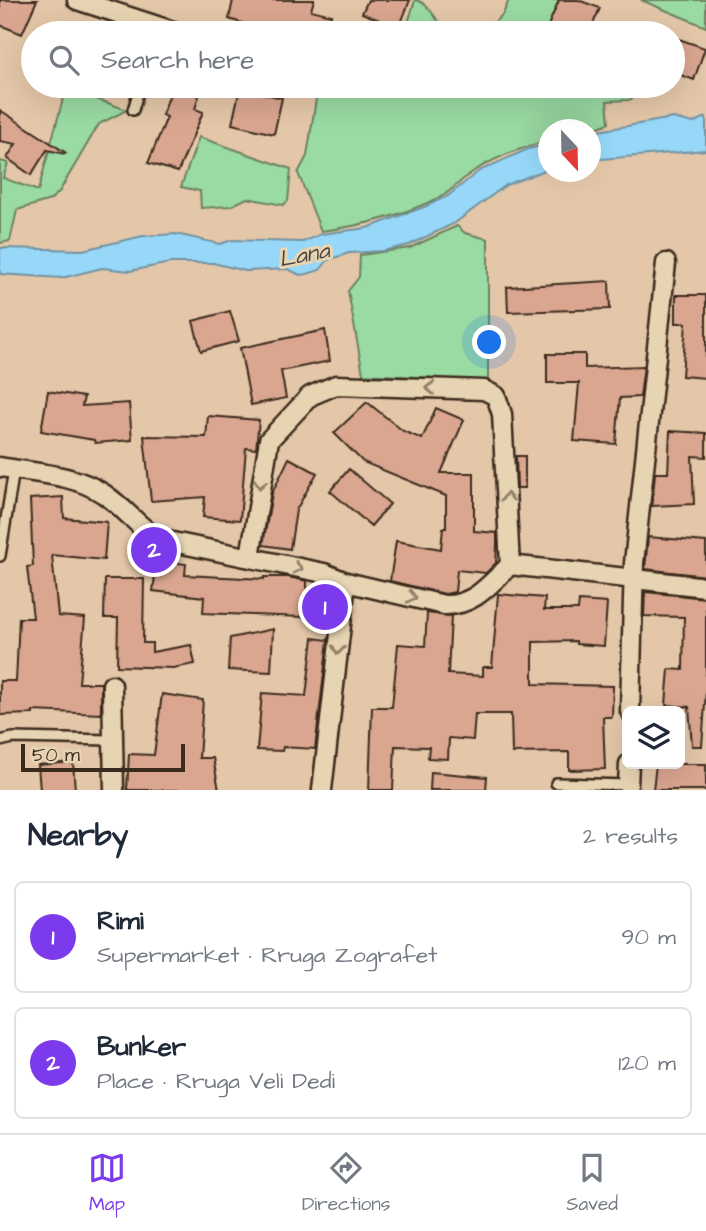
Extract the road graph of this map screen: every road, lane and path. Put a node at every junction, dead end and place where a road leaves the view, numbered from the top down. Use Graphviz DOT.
graph roads {
  1 [pos="77,0"];
  2 [pos="133,21"];
  3 [pos="136,98"];
  4 [pos="133,110"];
  5 [pos="666,263"];
  6 [pos="7,468"];
  7 [pos="0,556"];
  8 [pos="250,557"];
  9 [pos="510,565"];
  10 [pos="634,578"];
  11 [pos="346,582"];
  12 [pos="706,587"];
  13 [pos="112,685"];
  14 [pos="630,706"];
  15 [pos="112,740"];
  16 [pos="0,741"];
  17 [pos="629,769"];
  18 [pos="556,783"];
  19 [pos="628,785"];
  20 [pos="114,790"];
  21 [pos="322,790"];
  1 -- 2 [label="street"];
  3 -- 4 [label="lane"];
  5 -- 10 [label="street"];
  6 -- 7 [label="lane"];
  6 -- 8 [label="street"];
  9 -- 8 [label="street, one-way"];
  8 -- 11 [label="street, one-way"];
  9 -- 10 [label="street"];
  11 -- 9 [label="street, one-way"];
  10 -- 12 [label="street"];
  10 -- 14 [label="street"];
  11 -- 21 [label="street, one-way"];
  13 -- 15 [label="street"];
  15 -- 16 [label="lane"];
  15 -- 20 [label="street"];
  17 -- 19 [label="street"];
  18 -- 19 [label="lane"];
}
